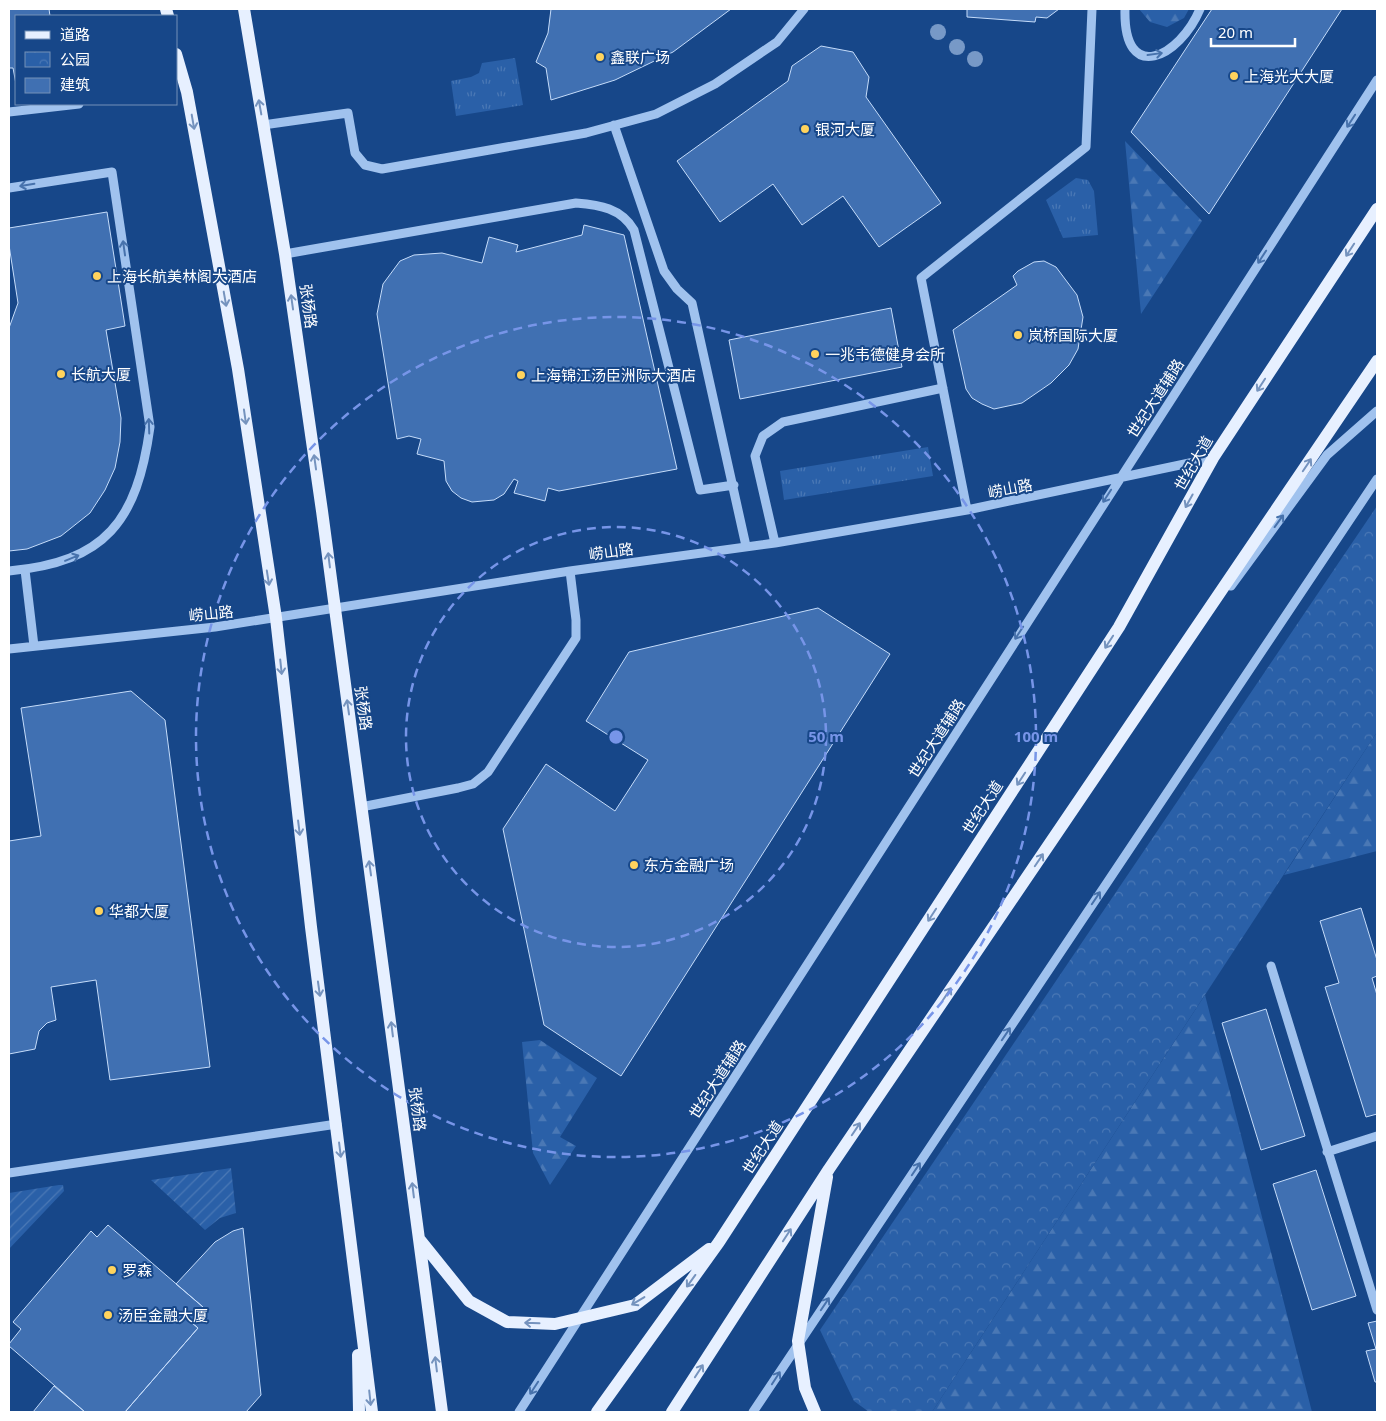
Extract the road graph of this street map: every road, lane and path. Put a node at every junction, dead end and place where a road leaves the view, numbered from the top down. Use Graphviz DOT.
graph roads {
  1 [pos="238,9"];
  2 [pos="244,9"];
  3 [pos="804,9"];
  4 [pos="1092,9"];
  5 [pos="1125,9"];
  6 [pos="1200,9"];
  7 [pos="251,54"];
  8 [pos="178,63"];
  9 [pos="1377,80"];
  10 [pos="182,92"];
  11 [pos="70,105"];
  12 [pos="9,112"];
  13 [pos="614,125"];
  14 [pos="263,126"];
  15 [pos="9,188"];
  16 [pos="1377,209"];
  17 [pos="285,254"];
  18 [pos="1377,361"];
  19 [pos="943,388"];
  20 [pos="1377,411"];
  21 [pos="1213,458"];
  22 [pos="1119,478"];
  23 [pos="1377,479"];
  24 [pos="734,485"];
  25 [pos="967,510"];
  26 [pos="775,543"];
  27 [pos="746,546"];
  28 [pos="25,570"];
  29 [pos="570,570"];
  30 [pos="9,571"];
  31 [pos="335,608"];
  32 [pos="276,618"];
  33 [pos="34,646"];
  34 [pos="9,649"];
  35 [pos="1126,730"];
  36 [pos="361,806"];
  37 [pos="1271,966"];
  38 [pos="337,1124"];
  39 [pos="1377,1136"];
  40 [pos="1327,1152"];
  41 [pos="829,1169"];
  42 [pos="9,1173"];
  43 [pos="419,1238"];
  44 [pos="719,1242"];
  45 [pos="357,1280"];
  46 [pos="1377,1310"];
  47 [pos="580,1318"];
  48 [pos="798,1344"];
  49 [pos="359,1412"];
  50 [pos="372,1412"];
  51 [pos="442,1412"];
  52 [pos="519,1412"];
  53 [pos="597,1412"];
  54 [pos="672,1412"];
  55 [pos="754,1412"];
  56 [pos="815,1412"];
  1 -- 7 [label="main road"];
  2 -- 7 [label="main road, 张杨路"];
  3 -- 13 [label="street"];
  4 -- 19 [label="street"];
  5 -- 6 [label="street, one-way"];
  14 -- 7 [label="main road, 张杨路, one-way"];
  8 -- 10 [label="main road"];
  9 -- 22 [label="street, 世纪大道辅路, one-way"];
  10 -- 32 [label="main road, one-way"];
  11 -- 12 [label="street"];
  13 -- 14 [label="street"];
  13 -- 24 [label="street"];
  14 -- 17 [label="main road, 张杨路"];
  28 -- 15 [label="street, one-way"];
  16 -- 21 [label="main road, 世纪大道, one-way"];
  17 -- 24 [label="street"];
  31 -- 17 [label="main road, 张杨路, one-way"];
  35 -- 18 [label="main road, one-way"];
  19 -- 25 [label="street"];
  19 -- 26 [label="street"];
  35 -- 20 [label="street, one-way"];
  21 -- 22 [label="street, 崂山路"];
  21 -- 44 [label="main road, 世纪大道, one-way"];
  22 -- 25 [label="street, 崂山路"];
  22 -- 47 [label="street, 世纪大道辅路, one-way"];
  48 -- 23 [label="street, one-way"];
  24 -- 27 [label="street"];
  25 -- 26 [label="street, 崂山路"];
  26 -- 27 [label="street, 崂山路"];
  27 -- 29 [label="street, 崂山路"];
  28 -- 30 [label="street"];
  28 -- 33 [label="street"];
  29 -- 31 [label="street, 崂山路"];
  29 -- 36 [label="street"];
  31 -- 32 [label="street, 崂山路"];
  36 -- 31 [label="main road, 张杨路, one-way"];
  32 -- 33 [label="street, 崂山路"];
  32 -- 38 [label="main road, one-way"];
  33 -- 34 [label="street, 崂山路"];
  41 -- 35 [label="main road, one-way"];
  43 -- 36 [label="main road, 张杨路, one-way"];
  37 -- 40 [label="street"];
  38 -- 42 [label="street"];
  38 -- 45 [label="main road, one-way"];
  39 -- 40 [label="street"];
  40 -- 46 [label="street"];
  41 -- 48 [label="main road"];
  54 -- 41 [label="main road, one-way"];
  47 -- 43 [label="main road, one-way"];
  51 -- 43 [label="main road, 张杨路, one-way"];
  44 -- 47 [label="main road, one-way"];
  44 -- 53 [label="main road, 世纪大道, one-way"];
  45 -- 49 [label="main road"];
  45 -- 50 [label="main road, one-way"];
  47 -- 52 [label="street, 世纪大道辅路, one-way"];
  55 -- 48 [label="street, one-way"];
  48 -- 56 [label="main road"];
}
